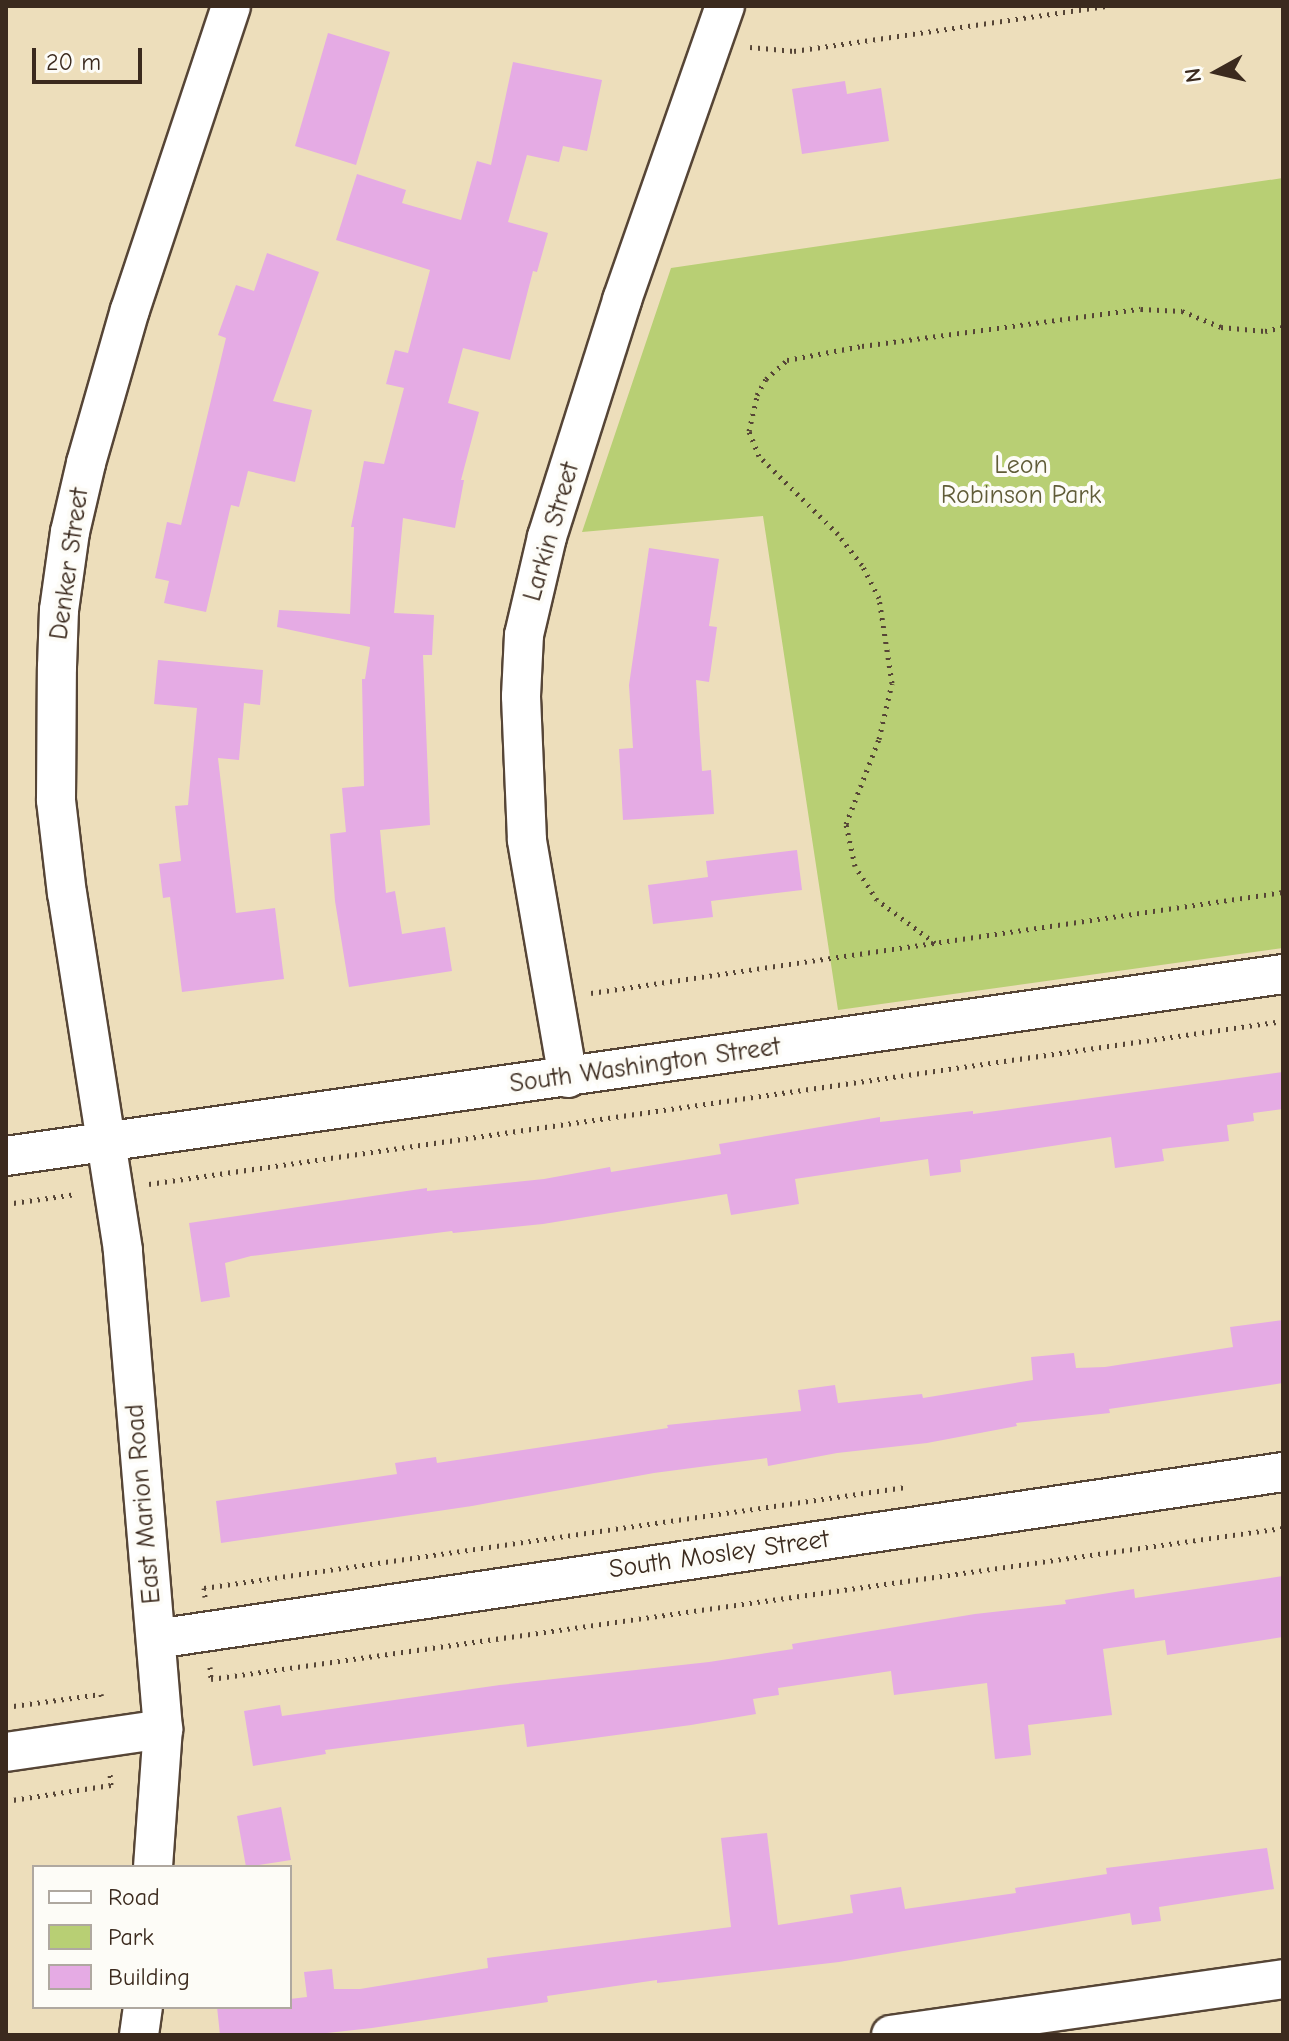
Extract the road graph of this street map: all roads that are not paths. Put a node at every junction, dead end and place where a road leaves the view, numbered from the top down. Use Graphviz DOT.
graph roads {
  1 [pos="231,6"];
  2 [pos="725,6"];
  3 [pos="1283,974"];
  4 [pos="568,1078"];
  5 [pos="106,1142"];
  6 [pos="6,1156"];
  7 [pos="1283,1472"];
  8 [pos="156,1639"];
  9 [pos="163,1729"];
  10 [pos="6,1752"];
  11 [pos="153,1865"];
  12 [pos="1283,1979"];
  13 [pos="143,2009"];
  14 [pos="139,2035"];
  15 [pos="891,2035"];
  1 -- 5 [label="street, Denker Street"];
  2 -- 4 [label="street, Larkin Street"];
  3 -- 4 [label="street, South Washington Street"];
  4 -- 5 [label="street, South Washington Street"];
  5 -- 6 [label="street, South Washington Street"];
  5 -- 8 [label="street, East Marion Road"];
  7 -- 8 [label="street, South Mosley Street"];
  8 -- 9 [label="street, East Marion Road"];
  9 -- 10 [label="street"];
  9 -- 11 [label="street, East Marion Road"];
  12 -- 15 [label="street"];
  13 -- 14 [label="street"];
}
